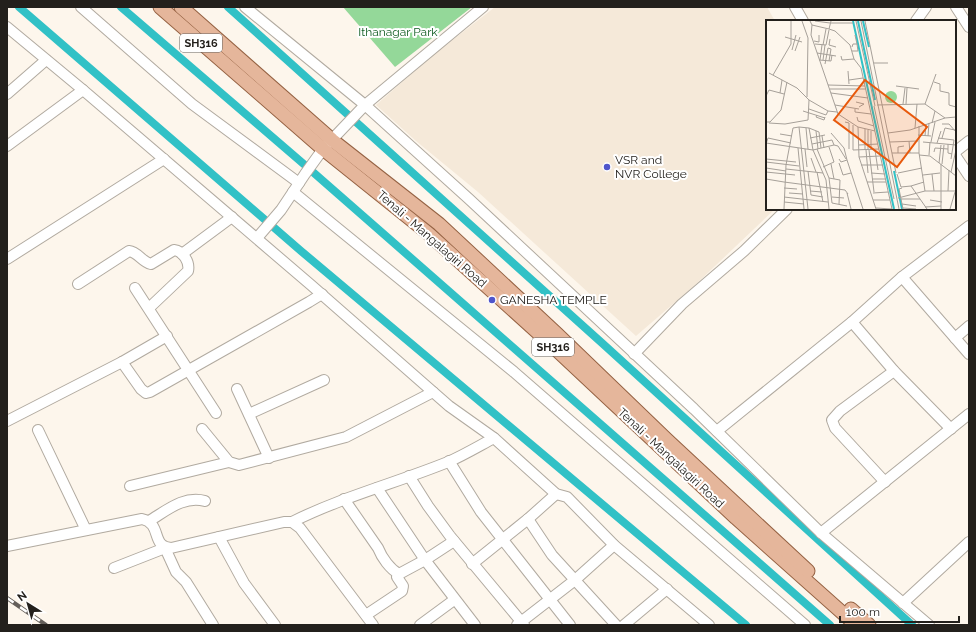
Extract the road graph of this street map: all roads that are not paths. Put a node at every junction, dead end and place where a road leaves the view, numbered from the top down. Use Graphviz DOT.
graph roads {
  1 [pos="81,7"];
  2 [pos="160,7"];
  3 [pos="181,7"];
  4 [pos="245,7"];
  5 [pos="483,7"];
  6 [pos="795,7"];
  7 [pos="926,7"];
  8 [pos="956,7"];
  9 [pos="802,20"];
  10 [pos="917,20"];
  11 [pos="7,27"];
  12 [pos="969,27"];
  13 [pos="46,60"];
  14 [pos="83,90"];
  15 [pos="7,94"];
  16 [pos="362,108"];
  17 [pos="969,141"];
  18 [pos="328,145"];
  19 [pos="7,146"];
  20 [pos="956,152"];
  21 [pos="956,155"];
  22 [pos="164,159"];
  23 [pos="969,176"];
  24 [pos="302,179"];
  25 [pos="293,192"];
  26 [pos="786,210"];
  27 [pos="232,217"];
  28 [pos="969,226"];
  29 [pos="257,238"];
  30 [pos="182,254"];
  31 [pos="7,259"];
  32 [pos="902,277"];
  33 [pos="78,284"];
  34 [pos="135,288"];
  35 [pos="322,294"];
  36 [pos="149,308"];
  37 [pos="852,322"];
  38 [pos="969,326"];
  39 [pos="167,336"];
  40 [pos="955,338"];
  41 [pos="634,354"];
  42 [pos="969,354"];
  43 [pos="122,362"];
  44 [pos="188,370"];
  45 [pos="894,371"];
  46 [pos="324,380"];
  47 [pos="237,389"];
  48 [pos="433,392"];
  49 [pos="216,413"];
  50 [pos="249,414"];
  51 [pos="969,414"];
  52 [pos="7,421"];
  53 [pos="202,429"];
  54 [pos="951,429"];
  55 [pos="38,430"];
  56 [pos="716,432"];
  57 [pos="494,438"];
  58 [pos="269,458"];
  59 [pos="449,461"];
  60 [pos="229,462"];
  61 [pos="409,476"];
  62 [pos="885,482"];
  63 [pos="130,486"];
  64 [pos="377,488"];
  65 [pos="556,494"];
  66 [pos="344,498"];
  67 [pos="205,501"];
  68 [pos="528,519"];
  69 [pos="149,521"];
  70 [pos="292,522"];
  71 [pos="86,530"];
  72 [pos="821,533"];
  73 [pos="219,537"];
  74 [pos="502,540"];
  75 [pos="454,541"];
  76 [pos="969,542"];
  77 [pos="614,545"];
  78 [pos="7,546"];
  79 [pos="165,548"];
  80 [pos="424,560"];
  81 [pos="472,564"];
  82 [pos="114,568"];
  83 [pos="399,574"];
  84 [pos="575,580"];
  85 [pos="667,589"];
  86 [pos="454,600"];
  87 [pos="550,600"];
  88 [pos="903,603"];
  89 [pos="368,622"];
  90 [pos="520,624"];
  91 [pos="213,625"];
  92 [pos="274,625"];
  93 [pos="420,625"];
  94 [pos="475,625"];
  95 [pos="570,625"];
  96 [pos="624,625"];
  97 [pos="709,625"];
  98 [pos="805,625"];
  99 [pos="856,625"];
  100 [pos="869,625"];
  101 [pos="929,625"];
  1 -- 24 [label="street"];
  2 -- 18 [label="main road, Tenali - Mangalagiri Road / SH316"];
  3 -- 18 [label="main road, Tenali - Mangalagiri Road / SH316"];
  4 -- 16 [label="street"];
  5 -- 16 [label="street"];
  6 -- 9 [label="street"];
  7 -- 10 [label="street"];
  8 -- 12 [label="street"];
  11 -- 13 [label="street"];
  13 -- 14 [label="street"];
  13 -- 15 [label="street"];
  14 -- 19 [label="street"];
  14 -- 22 [label="street"];
  16 -- 18 [label="street"];
  16 -- 41 [label="street"];
  17 -- 20 [label="street"];
  18 -- 24 [label="street"];
  18 -- 99 [label="main road, Tenali - Mangalagiri Road / SH316"];
  18 -- 100 [label="main road, Tenali - Mangalagiri Road / SH316"];
  21 -- 23 [label="street"];
  22 -- 27 [label="street"];
  22 -- 31 [label="street"];
  24 -- 25 [label="street"];
  25 -- 29 [label="street"];
  25 -- 98 [label="street"];
  26 -- 41 [label="street"];
  27 -- 29 [label="street"];
  27 -- 30 [label="street"];
  28 -- 32 [label="street"];
  29 -- 35 [label="street"];
  30 -- 33 [label="street"];
  30 -- 36 [label="street"];
  32 -- 37 [label="street"];
  32 -- 40 [label="street"];
  34 -- 36 [label="street"];
  35 -- 44 [label="street"];
  35 -- 48 [label="street"];
  36 -- 39 [label="street"];
  37 -- 45 [label="street"];
  37 -- 56 [label="street"];
  38 -- 40 [label="street"];
  39 -- 43 [label="street"];
  39 -- 44 [label="street"];
  40 -- 42 [label="street"];
  41 -- 56 [label="street"];
  43 -- 44 [label="street"];
  43 -- 52 [label="street"];
  44 -- 49 [label="street"];
  45 -- 54 [label="street"];
  45 -- 62 [label="street"];
  46 -- 50 [label="street"];
  47 -- 50 [label="street"];
  48 -- 57 [label="street"];
  48 -- 58 [label="street"];
  50 -- 58 [label="street"];
  51 -- 54 [label="street"];
  53 -- 60 [label="street"];
  54 -- 62 [label="street"];
  55 -- 71 [label="street"];
  56 -- 72 [label="street"];
  57 -- 59 [label="street"];
  57 -- 65 [label="street"];
  58 -- 60 [label="street"];
  59 -- 61 [label="street"];
  59 -- 74 [label="street"];
  60 -- 63 [label="street"];
  61 -- 64 [label="street"];
  61 -- 75 [label="street"];
  62 -- 72 [label="street"];
  64 -- 66 [label="street"];
  64 -- 80 [label="street"];
  65 -- 68 [label="street"];
  65 -- 77 [label="street"];
  66 -- 70 [label="street"];
  66 -- 83 [label="street"];
  67 -- 69 [label="street"];
  68 -- 74 [label="street"];
  68 -- 84 [label="street"];
  69 -- 71 [label="street"];
  69 -- 79 [label="street"];
  70 -- 73 [label="street"];
  70 -- 89 [label="street"];
  71 -- 78 [label="street"];
  72 -- 88 [label="street"];
  73 -- 79 [label="street"];
  73 -- 92 [label="street"];
  74 -- 81 [label="street"];
  74 -- 87 [label="street"];
  75 -- 80 [label="street"];
  75 -- 81 [label="street"];
  76 -- 88 [label="street"];
  77 -- 84 [label="street"];
  77 -- 85 [label="street"];
  79 -- 82 [label="street"];
  79 -- 91 [label="street"];
  80 -- 83 [label="street"];
  80 -- 86 [label="street"];
  81 -- 90 [label="street"];
  83 -- 89 [label="street"];
  84 -- 87 [label="street"];
  84 -- 96 [label="street"];
  85 -- 96 [label="street"];
  85 -- 97 [label="street"];
  86 -- 93 [label="street"];
  86 -- 94 [label="street"];
  87 -- 90 [label="street"];
  87 -- 95 [label="street"];
  88 -- 101 [label="street"];
}
